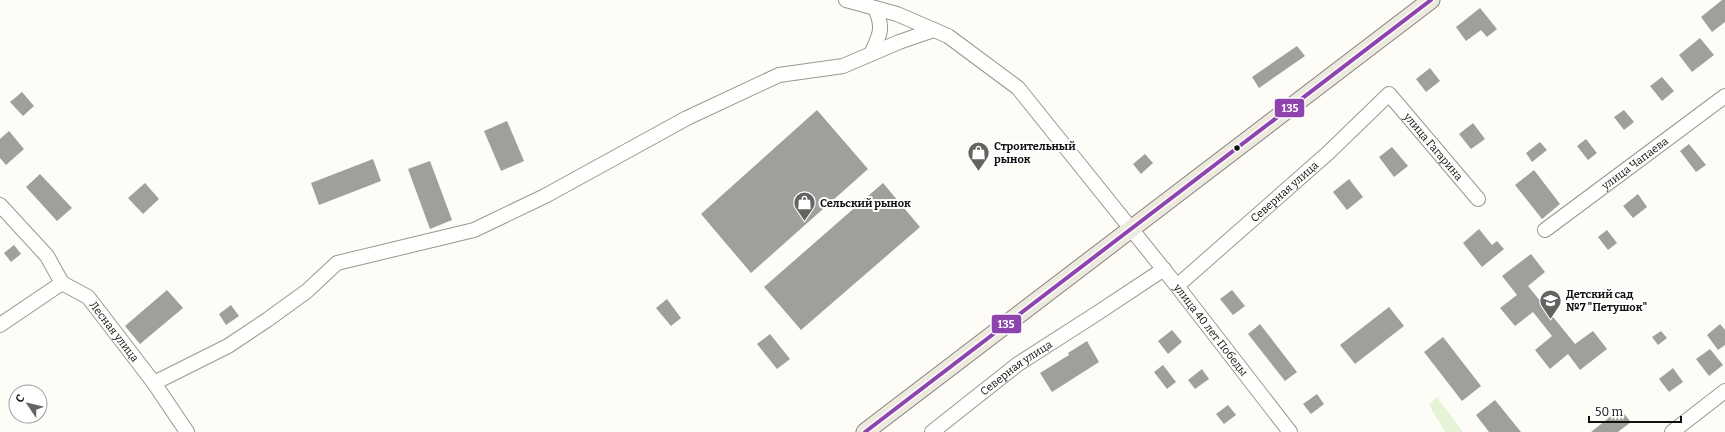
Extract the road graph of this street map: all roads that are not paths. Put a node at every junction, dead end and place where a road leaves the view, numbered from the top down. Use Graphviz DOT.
graph roads {
  1 [pos="846,0"];
  2 [pos="1431,0"];
  3 [pos="876,8"];
  4 [pos="934,30"];
  5 [pos="871,54"];
  6 [pos="1389,94"];
  7 [pos="1725,96"];
  8 [pos="1478,199"];
  9 [pos="0,205"];
  10 [pos="1132,229"];
  11 [pos="1545,230"];
  12 [pos="1164,269"];
  13 [pos="62,283"];
  14 [pos="1177,286"];
  15 [pos="0,325"];
  16 [pos="154,383"];
  17 [pos="1725,391"];
  18 [pos="947,427"];
  19 [pos="187,432"];
  20 [pos="865,432"];
  21 [pos="932,432"];
  22 [pos="1290,432"];
  23 [pos="1672,432"];
  1 -- 3 [label="street, улица 40 лет Победы"];
  2 -- 10 [label="main road"];
  3 -- 4 [label="street, улица 40 лет Победы"];
  3 -- 5 [label="street"];
  4 -- 5 [label="street"];
  4 -- 10 [label="street, улица 40 лет Победы"];
  5 -- 16 [label="street"];
  6 -- 8 [label="street, улица Гагарина"];
  6 -- 14 [label="street, Северная улица"];
  7 -- 11 [label="street, улица Чапаева"];
  9 -- 13 [label="street"];
  10 -- 12 [label="street, улица 40 лет Победы"];
  10 -- 20 [label="main road"];
  12 -- 14 [label="street, улица 40 лет Победы"];
  12 -- 18 [label="street, Северная улица"];
  13 -- 15 [label="street"];
  13 -- 16 [label="street, Лесная улица"];
  14 -- 22 [label="street, улица 40 лет Победы"];
  16 -- 19 [label="street, Лесная улица"];
  17 -- 23 [label="street"];
  18 -- 21 [label="street, Северная улица"];
}
